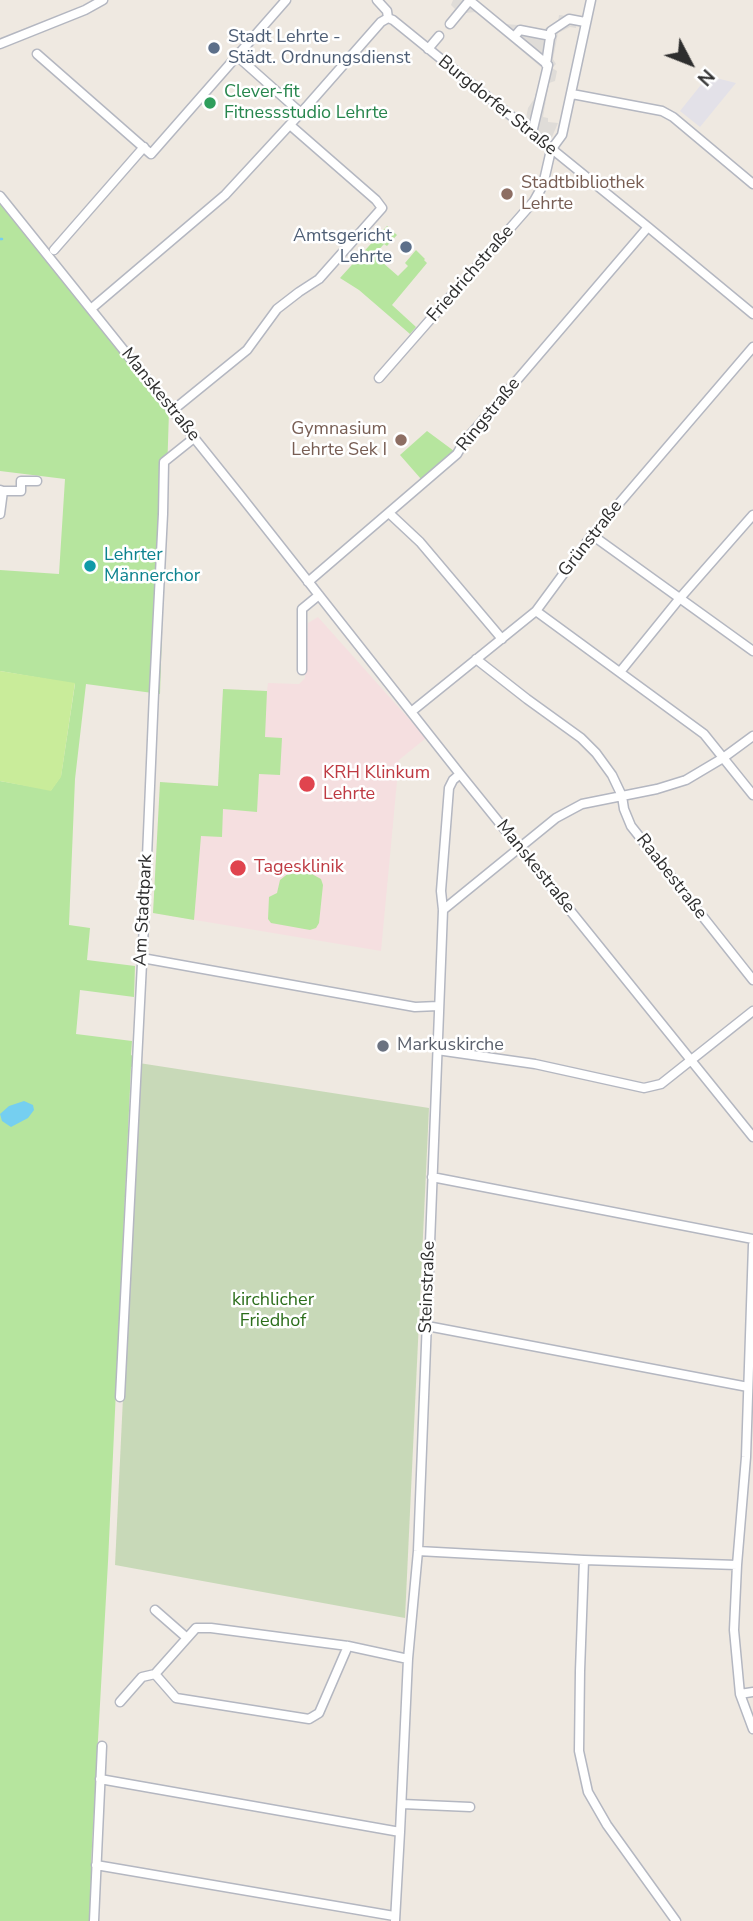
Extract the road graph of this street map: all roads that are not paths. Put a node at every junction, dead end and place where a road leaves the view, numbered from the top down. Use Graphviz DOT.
graph roads {
  1 [pos="103,0"];
  2 [pos="286,0"];
  3 [pos="377,0"];
  4 [pos="469,0"];
  5 [pos="591,0"];
  6 [pos="388,18"];
  7 [pos="585,22"];
  8 [pos="450,24"];
  9 [pos="439,36"];
  10 [pos="551,36"];
  11 [pos="514,37"];
  12 [pos="0,44"];
  13 [pos="428,49"];
  14 [pos="37,54"];
  15 [pos="237,56"];
  16 [pos="546,64"];
  17 [pos="572,94"];
  18 [pos="301,113"];
  19 [pos="290,125"];
  20 [pos="532,133"];
  21 [pos="144,147"];
  22 [pos="551,150"];
  23 [pos="753,184"];
  24 [pos="0,196"];
  25 [pos="648,227"];
  26 [pos="54,250"];
  27 [pos="92,308"];
  28 [pos="753,314"];
  29 [pos="753,347"];
  30 [pos="379,378"];
  31 [pos="173,411"];
  32 [pos="194,438"];
  33 [pos="37,481"];
  34 [pos="2,491"];
  35 [pos="389,513"];
  36 [pos="0,514"];
  37 [pos="753,515"];
  38 [pos="592,535"];
  39 [pos="308,582"];
  40 [pos="319,595"];
  41 [pos="680,598"];
  42 [pos="537,611"];
  43 [pos="502,639"];
  44 [pos="753,651"];
  45 [pos="476,659"];
  46 [pos="302,670"];
  47 [pos="620,672"];
  48 [pos="411,712"];
  49 [pos="753,736"];
  50 [pos="723,758"];
  51 [pos="460,774"];
  52 [pos="753,794"];
  53 [pos="622,796"];
  54 [pos="520,848"];
  55 [pos="443,910"];
  56 [pos="142,958"];
  57 [pos="753,980"];
  58 [pos="438,1006"];
  59 [pos="753,1011"];
  60 [pos="436,1050"];
  61 [pos="692,1061"];
  62 [pos="753,1137"];
  63 [pos="432,1177"];
  64 [pos="753,1239"];
  65 [pos="753,1245"];
  66 [pos="426,1326"];
  67 [pos="748,1387"];
  68 [pos="120,1397"];
  69 [pos="418,1551"];
  70 [pos="584,1560"];
  71 [pos="737,1565"];
  72 [pos="155,1610"];
  73 [pos="187,1638"];
  74 [pos="348,1646"];
  75 [pos="408,1659"];
  76 [pos="155,1674"];
  77 [pos="753,1692"];
  78 [pos="740,1694"];
  79 [pos="120,1702"];
  80 [pos="753,1730"];
  81 [pos="102,1746"];
  82 [pos="100,1779"];
  83 [pos="402,1804"];
  84 [pos="470,1807"];
  85 [pos="400,1832"];
  86 [pos="96,1865"];
  87 [pos="394,1919"];
  88 [pos="94,1921"];
  89 [pos="676,1921"];
  1 -- 12 [label="street"];
  2 -- 15 [label="street"];
  3 -- 6 [label="street, Burgdorfer Straße"];
  4 -- 8 [label="street"];
  4 -- 11 [label="street"];
  5 -- 7 [label="street, Friedrichstraße"];
  6 -- 13 [label="street, Burgdorfer Straße"];
  6 -- 18 [label="street"];
  7 -- 10 [label="street"];
  7 -- 17 [label="street, Friedrichstraße"];
  9 -- 13 [label="street"];
  10 -- 11 [label="street"];
  10 -- 16 [label="street"];
  11 -- 16 [label="street"];
  13 -- 20 [label="street, Burgdorfer Straße"];
  14 -- 21 [label="street"];
  15 -- 18 [label="street"];
  15 -- 21 [label="street"];
  16 -- 20 [label="street"];
  17 -- 22 [label="street, Friedrichstraße"];
  17 -- 23 [label="street"];
  18 -- 19 [label="street"];
  19 -- 27 [label="street"];
  19 -- 31 [label="street"];
  20 -- 22 [label="street, Burgdorfer Straße"];
  21 -- 26 [label="street"];
  22 -- 25 [label="street, Burgdorfer Straße"];
  22 -- 30 [label="street, Friedrichstraße"];
  24 -- 27 [label="street, Manskestraße"];
  25 -- 28 [label="street, Burgdorfer Straße"];
  25 -- 35 [label="street, Ringstraße"];
  27 -- 31 [label="street, Manskestraße"];
  29 -- 38 [label="street, Grünstraße"];
  31 -- 32 [label="street, Manskestraße"];
  32 -- 39 [label="street, Manskestraße"];
  32 -- 56 [label="street, Am Stadtpark"];
  33 -- 34 [label="street"];
  34 -- 36 [label="street"];
  35 -- 39 [label="street, Ringstraße"];
  35 -- 43 [label="street"];
  37 -- 41 [label="street"];
  38 -- 41 [label="street"];
  38 -- 42 [label="street, Grünstraße"];
  39 -- 40 [label="street, Manskestraße"];
  40 -- 46 [label="street"];
  40 -- 48 [label="street, Manskestraße"];
  41 -- 44 [label="street"];
  41 -- 47 [label="street"];
  42 -- 43 [label="street, Grünstraße"];
  42 -- 47 [label="street"];
  43 -- 45 [label="street, Grünstraße"];
  45 -- 48 [label="street, Grünstraße"];
  45 -- 53 [label="street, Raabestraße"];
  47 -- 50 [label="street"];
  48 -- 51 [label="street, Manskestraße"];
  49 -- 50 [label="street"];
  50 -- 52 [label="street"];
  50 -- 53 [label="street"];
  51 -- 54 [label="street, Manskestraße"];
  51 -- 55 [label="street, Steinstraße"];
  53 -- 54 [label="street"];
  53 -- 57 [label="street, Raabestraße"];
  54 -- 55 [label="street"];
  54 -- 61 [label="street, Manskestraße"];
  55 -- 58 [label="street, Steinstraße"];
  56 -- 58 [label="street"];
  56 -- 68 [label="street, Am Stadtpark"];
  58 -- 60 [label="street, Steinstraße"];
  59 -- 61 [label="street"];
  60 -- 61 [label="street"];
  60 -- 63 [label="street, Steinstraße"];
  61 -- 62 [label="street, Manskestraße"];
  63 -- 64 [label="street"];
  63 -- 66 [label="street, Steinstraße"];
  65 -- 67 [label="street"];
  66 -- 67 [label="street"];
  66 -- 69 [label="street, Steinstraße"];
  67 -- 71 [label="street"];
  69 -- 70 [label="street"];
  69 -- 75 [label="street, Steinstraße"];
  70 -- 71 [label="street"];
  70 -- 89 [label="street"];
  71 -- 78 [label="street"];
  72 -- 73 [label="street"];
  73 -- 74 [label="street"];
  73 -- 76 [label="street"];
  74 -- 75 [label="street"];
  74 -- 76 [label="street"];
  75 -- 83 [label="street, Steinstraße"];
  76 -- 79 [label="street"];
  77 -- 78 [label="street"];
  78 -- 80 [label="street"];
  81 -- 82 [label="street"];
  82 -- 85 [label="street"];
  82 -- 86 [label="street"];
  83 -- 84 [label="street"];
  83 -- 85 [label="street, Steinstraße"];
  85 -- 87 [label="street, Steinstraße"];
  86 -- 87 [label="street"];
  86 -- 88 [label="street"];
}
